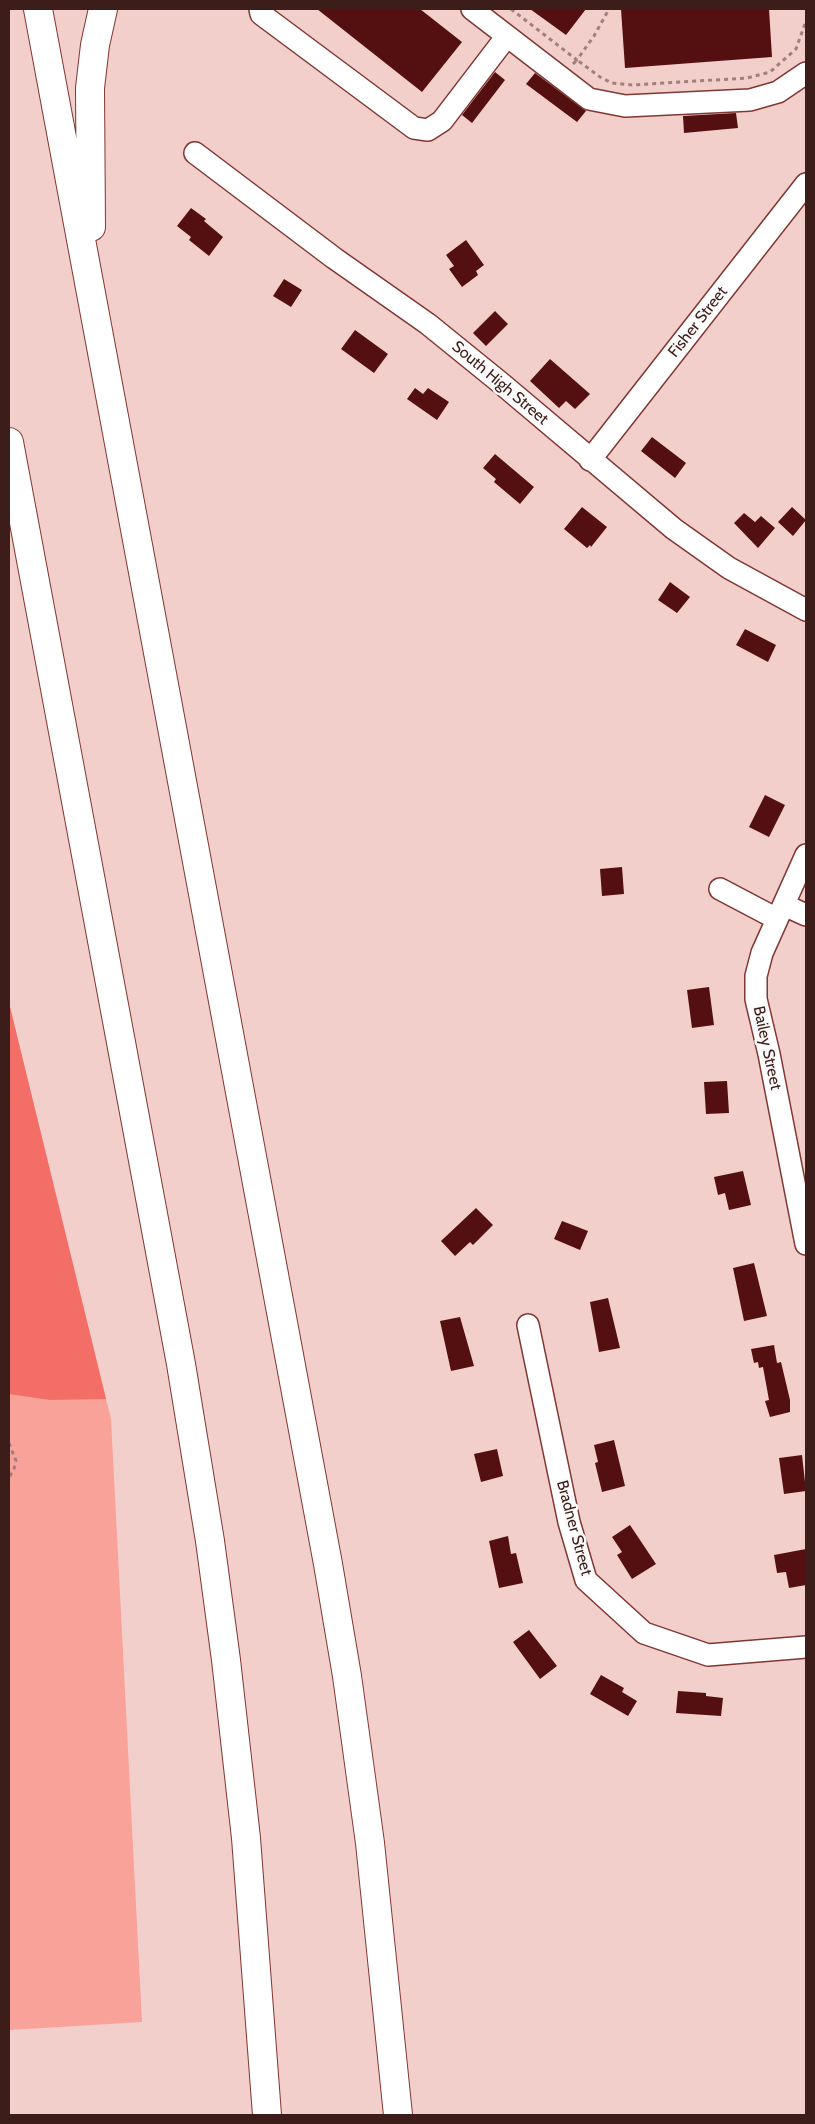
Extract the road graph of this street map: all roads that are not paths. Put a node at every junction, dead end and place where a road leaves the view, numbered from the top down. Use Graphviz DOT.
graph roads {
  1 [pos="38,9"];
  2 [pos="102,9"];
  3 [pos="260,9"];
  4 [pos="472,9"];
  5 [pos="506,36"];
  6 [pos="806,73"];
  7 [pos="195,153"];
  8 [pos="806,184"];
  9 [pos="91,289"];
  10 [pos="9,442"];
  11 [pos="590,460"];
  12 [pos="806,610"];
  13 [pos="806,855"];
  14 [pos="720,889"];
  15 [pos="780,912"];
  16 [pos="806,915"];
  17 [pos="806,1244"];
  18 [pos="528,1325"];
  19 [pos="806,1647"];
  20 [pos="266,2115"];
  21 [pos="398,2115"];
  1 -- 9 [label="highway"];
  2 -- 9 [label="highway"];
  3 -- 5 [label="street"];
  4 -- 5 [label="street"];
  5 -- 6 [label="street"];
  7 -- 11 [label="street, South High Street"];
  8 -- 11 [label="street, Fisher Street"];
  9 -- 21 [label="highway"];
  10 -- 20 [label="highway"];
  11 -- 12 [label="street, South High Street"];
  13 -- 15 [label="street, Bailey Street"];
  14 -- 15 [label="street"];
  15 -- 16 [label="street"];
  15 -- 17 [label="street, Bailey Street"];
  18 -- 19 [label="street, Bradner Street"];
}
